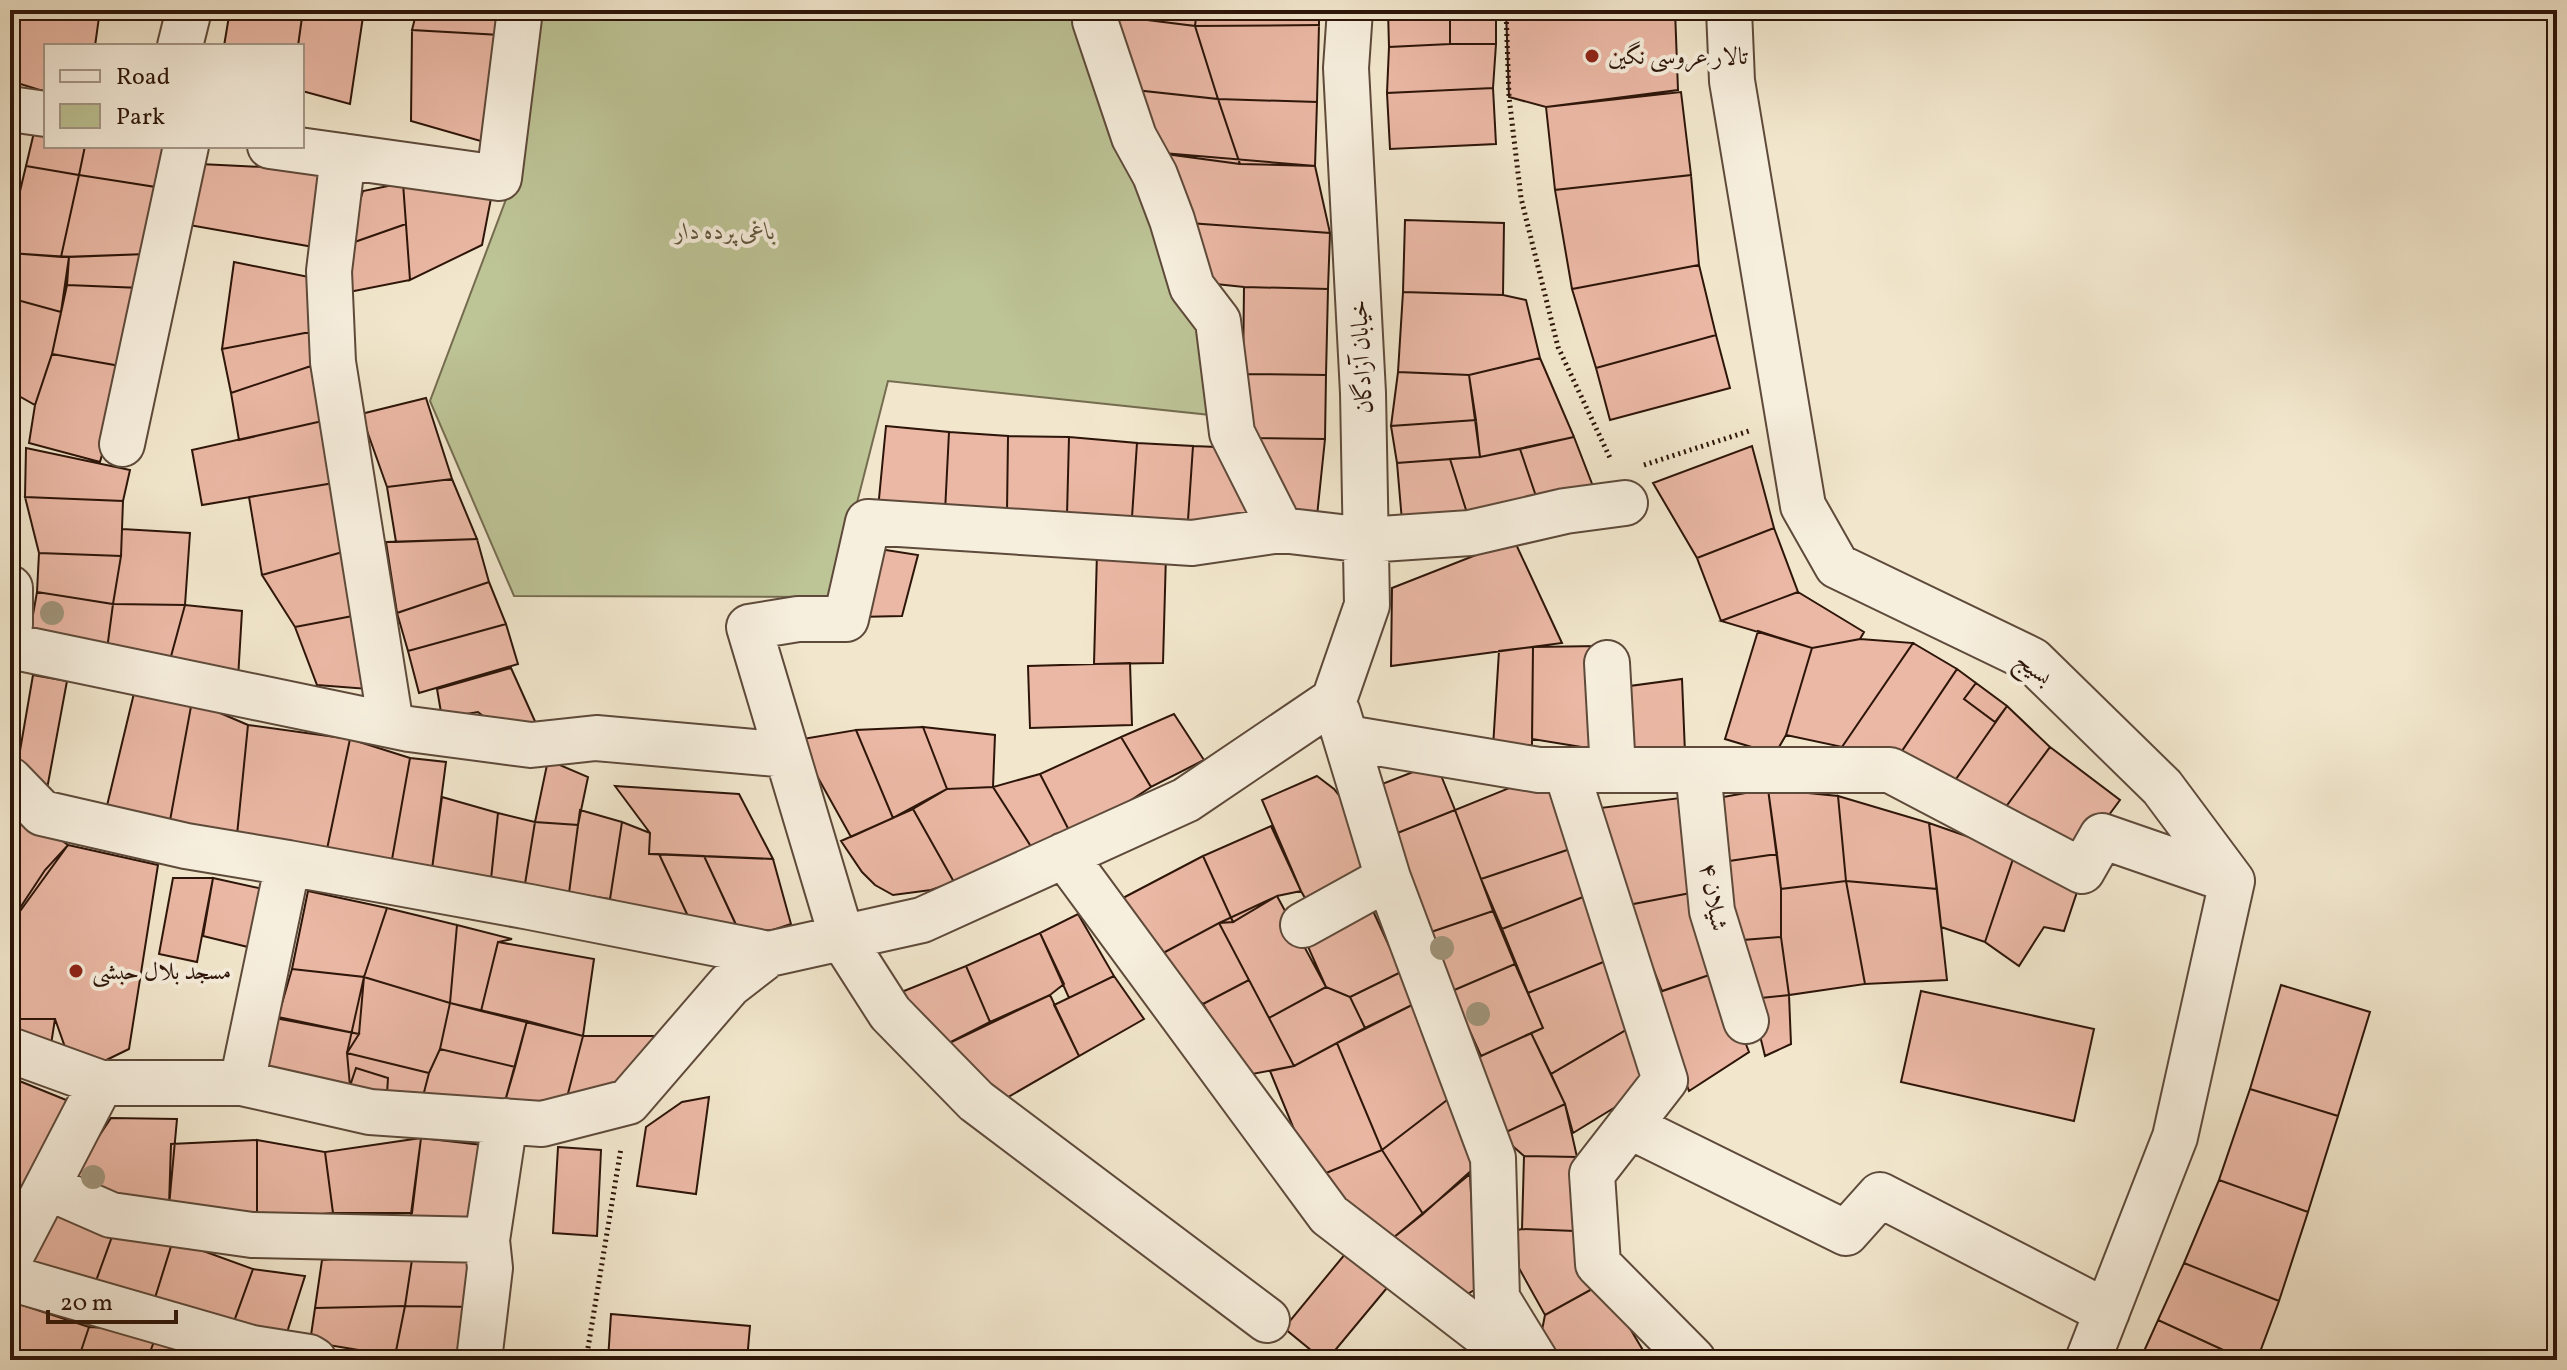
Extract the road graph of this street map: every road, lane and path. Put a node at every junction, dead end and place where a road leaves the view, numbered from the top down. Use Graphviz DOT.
graph roads {
  1 [pos="189,10"];
  2 [pos="1097,10"];
  3 [pos="1350,10"];
  4 [pos="1506,10"];
  5 [pos="1729,10"];
  6 [pos="520,13"];
  7 [pos="180,44"];
  8 [pos="10,109"];
  9 [pos="44,114"];
  10 [pos="186,148"];
  11 [pos="285,148"];
  12 [pos="343,156"];
  13 [pos="1788,419"];
  14 [pos="122,444"];
  15 [pos="1609,453"];
  16 [pos="1627,486"];
  17 [pos="1281,530"];
  18 [pos="1366,540"];
  19 [pos="10,588"];
  20 [pos="10,625"];
  21 [pos="10,646"];
  22 [pos="1607,663"];
  23 [pos="1340,719"];
  24 [pos="391,725"];
  25 [pos="787,755"];
  26 [pos="1566,770"];
  27 [pos="1613,770"];
  28 [pos="1698,770"];
  29 [pos="10,780"];
  30 [pos="1064,855"];
  31 [pos="288,863"];
  32 [pos="1388,878"];
  33 [pos="2232,881"];
  34 [pos="1303,925"];
  35 [pos="842,938"];
  36 [pos="769,954"];
  37 [pos="1746,1021"];
  38 [pos="10,1050"];
  39 [pos="101,1083"];
  40 [pos="242,1083"];
  41 [pos="628,1102"];
  42 [pos="505,1121"];
  43 [pos="1629,1126"];
  44 [pos="47,1187"];
  45 [pos="487,1240"];
  46 [pos="10,1258"];
  47 [pos="10,1278"];
  48 [pos="2107,1312"];
  49 [pos="1267,1320"];
  50 [pos="1515,1329"];
  51 [pos="314,1360"];
  52 [pos="479,1360"];
  53 [pos="586,1360"];
  54 [pos="1693,1360"];
  55 [pos="2088,1360"];
  1 -- 7 [label="street"];
  2 -- 17 [label="street"];
  3 -- 18 [label="street, خیابان آزادگان"];
  4 -- 15 [label="path"];
  5 -- 13 [label="street, بسیج"];
  6 -- 12 [label="street"];
  8 -- 9 [label="street"];
  10 -- 14 [label="street"];
  11 -- 12 [label="street"];
  12 -- 24 [label="street"];
  13 -- 16 [label="path"];
  13 -- 33 [label="street, بسیج"];
  16 -- 18 [label="street"];
  17 -- 18 [label="street"];
  17 -- 25 [label="street"];
  18 -- 23 [label="street, خیابان آزادگان"];
  19 -- 20 [label="street"];
  21 -- 24 [label="street"];
  22 -- 27 [label="street"];
  23 -- 26 [label="street"];
  23 -- 30 [label="street"];
  23 -- 32 [label="street"];
  24 -- 25 [label="street"];
  25 -- 35 [label="street"];
  26 -- 27 [label="street"];
  26 -- 43 [label="street"];
  27 -- 28 [label="street"];
  28 -- 33 [label="street"];
  28 -- 37 [label="street, شیلان ۴"];
  29 -- 31 [label="street"];
  30 -- 35 [label="street"];
  30 -- 50 [label="street"];
  31 -- 36 [label="street"];
  31 -- 40 [label="street"];
  32 -- 34 [label="street"];
  32 -- 50 [label="street"];
  33 -- 48 [label="street"];
  35 -- 36 [label="street"];
  35 -- 49 [label="street"];
  36 -- 41 [label="street"];
  38 -- 39 [label="street"];
  39 -- 40 [label="street"];
  39 -- 44 [label="street"];
  40 -- 42 [label="street"];
  41 -- 42 [label="street"];
  41 -- 53 [label="path"];
  42 -- 45 [label="street"];
  43 -- 48 [label="street"];
  43 -- 54 [label="street"];
  44 -- 45 [label="street"];
  44 -- 46 [label="street"];
  45 -- 52 [label="street"];
  47 -- 51 [label="street"];
  48 -- 55 [label="street"];
}
